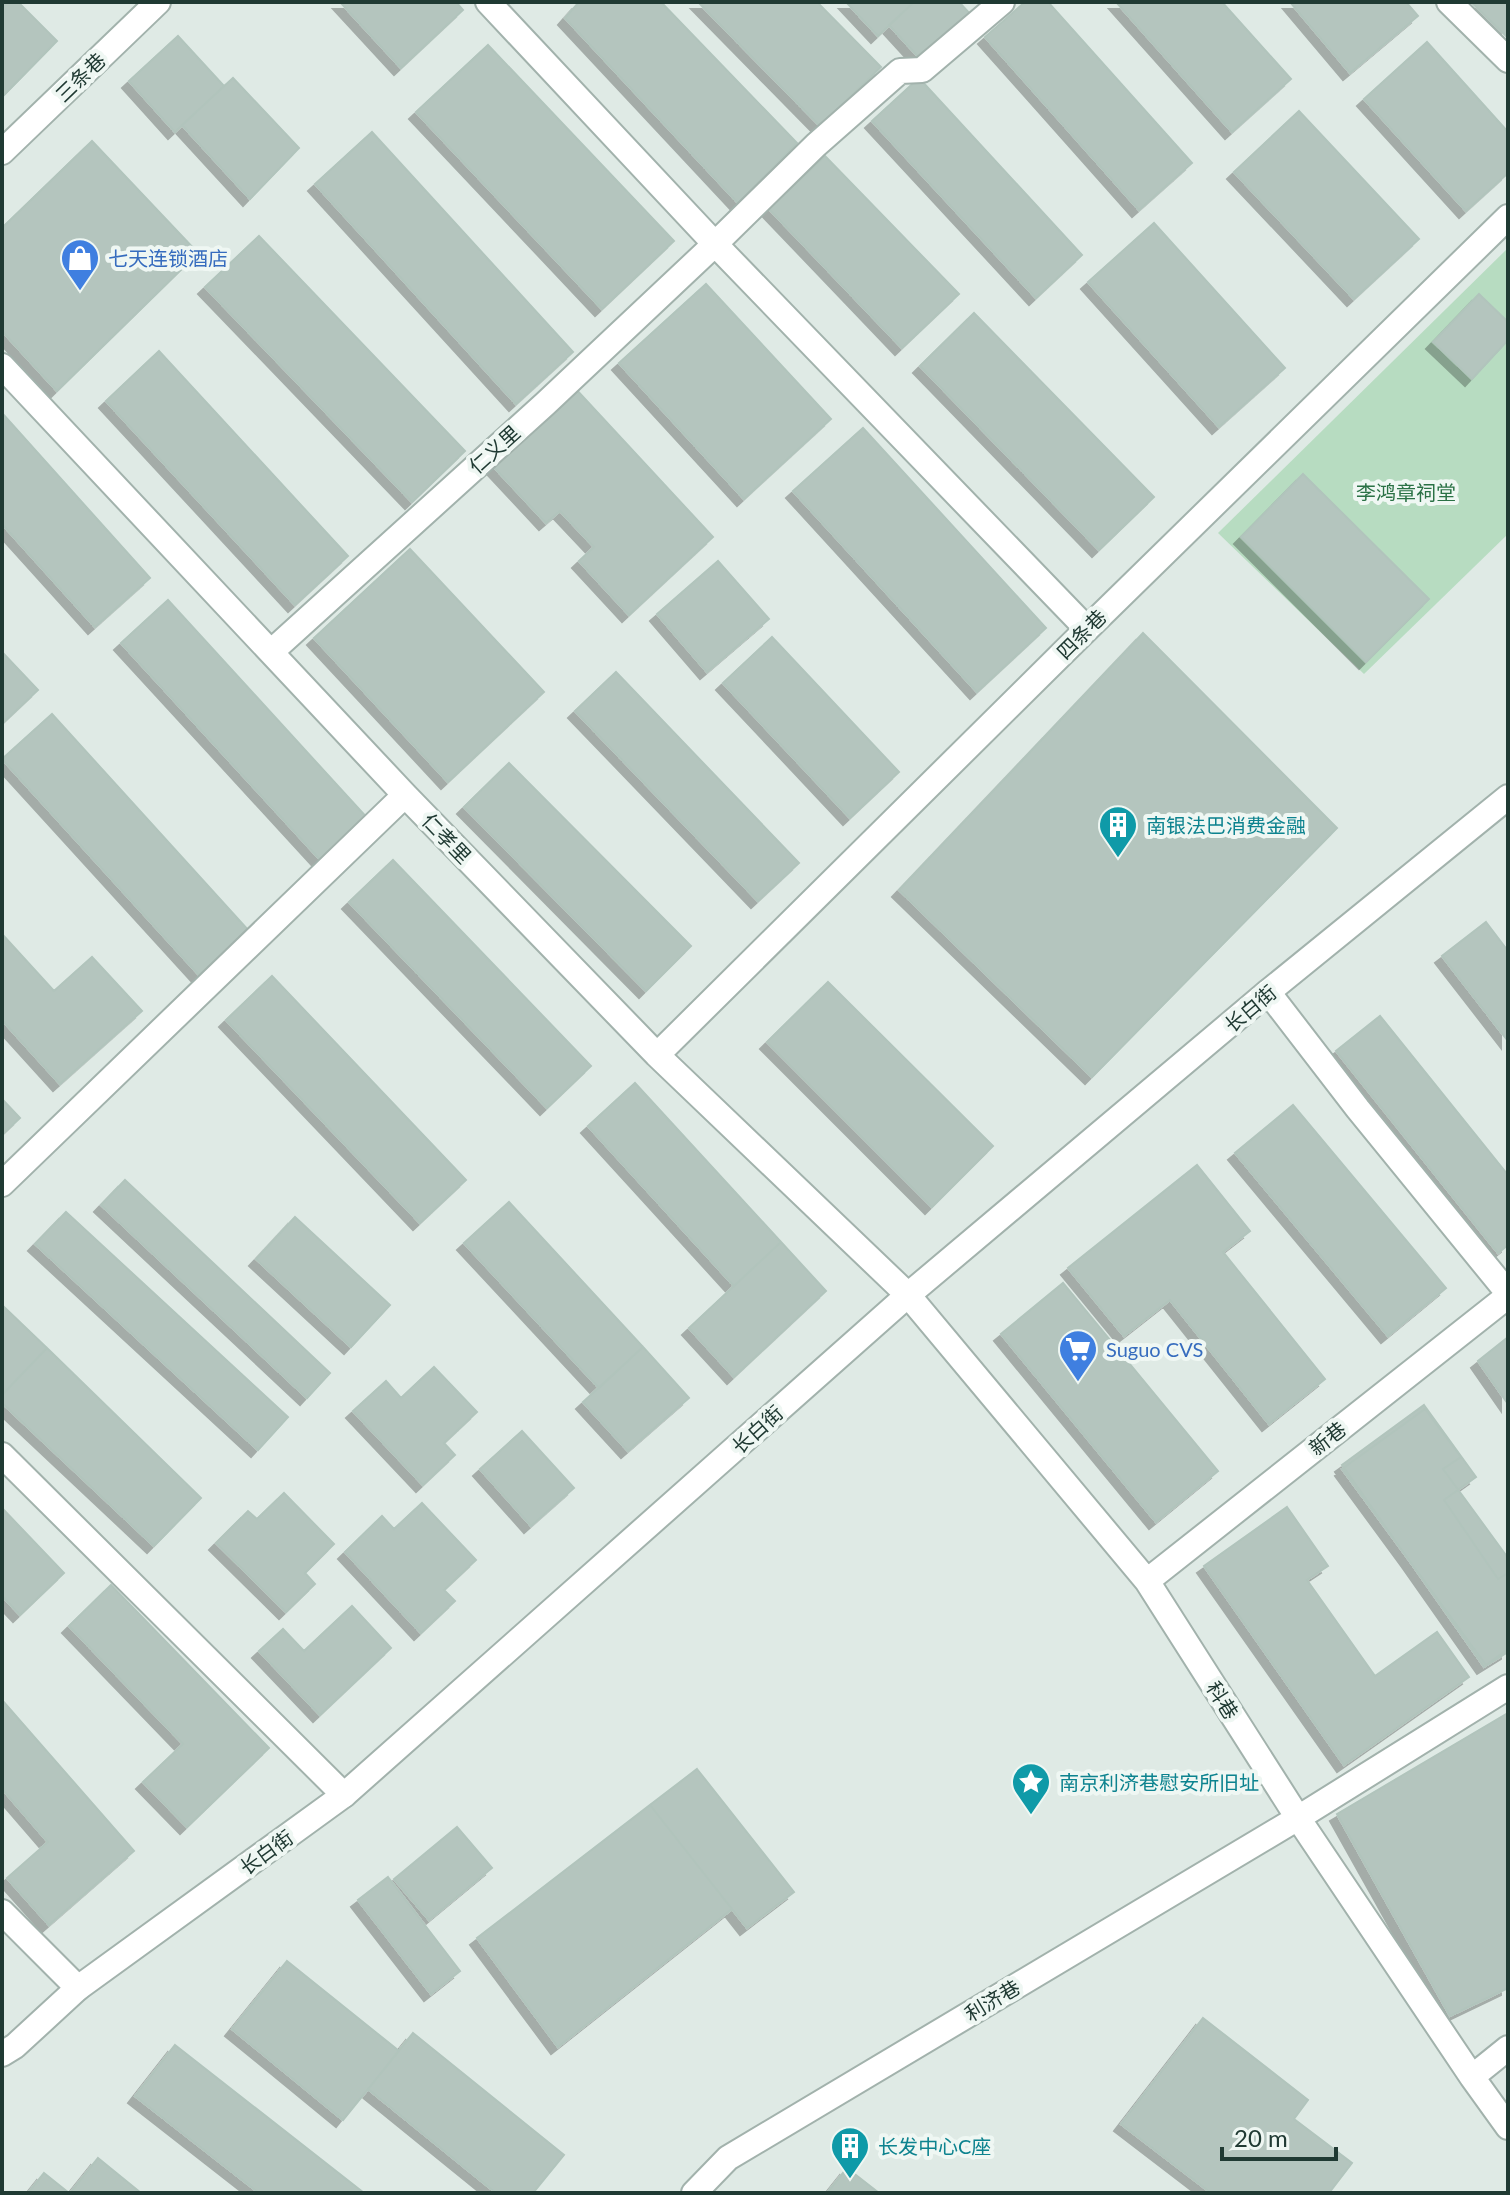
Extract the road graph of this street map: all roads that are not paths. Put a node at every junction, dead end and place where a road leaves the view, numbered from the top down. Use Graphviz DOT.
graph roads {
  1 [pos="158,2"];
  2 [pos="488,2"];
  3 [pos="1002,2"];
  4 [pos="1449,2"];
  5 [pos="1508,60"];
  6 [pos="2,152"];
  7 [pos="1508,217"];
  8 [pos="715,244"];
  9 [pos="2,366"];
  10 [pos="1087,629"];
  11 [pos="271,652"];
  12 [pos="405,795"];
  13 [pos="1508,797"];
  14 [pos="1268,992"];
  15 [pos="657,1055"];
  16 [pos="2,1184"];
  17 [pos="1508,1294"];
  18 [pos="908,1295"];
  19 [pos="2,1455"];
  20 [pos="1147,1581"];
  21 [pos="1508,1687"];
  22 [pos="344,1795"];
  23 [pos="1298,1818"];
  24 [pos="2,1912"];
  25 [pos="78,1988"];
  26 [pos="1508,2048"];
  27 [pos="2,2054"];
  28 [pos="1472,2077"];
  29 [pos="1508,2127"];
  30 [pos="694,2193"];
  1 -- 6 [label="street, 三条巷"];
  2 -- 8 [label="street"];
  3 -- 8 [label="street, 仁义里"];
  4 -- 5 [label="street"];
  7 -- 10 [label="street, 四条巷"];
  8 -- 10 [label="street"];
  8 -- 11 [label="street, 仁义里"];
  9 -- 11 [label="street, 仁孝里"];
  10 -- 15 [label="street, 四条巷"];
  11 -- 12 [label="street, 仁孝里"];
  12 -- 15 [label="street, 仁孝里"];
  12 -- 16 [label="street"];
  13 -- 14 [label="street, 长白街"];
  14 -- 17 [label="street"];
  14 -- 18 [label="street, 长白街"];
  15 -- 18 [label="street, 仁孝里"];
  17 -- 20 [label="street, 新巷"];
  18 -- 20 [label="street, 科巷"];
  18 -- 22 [label="street, 长白街"];
  19 -- 22 [label="street"];
  20 -- 23 [label="street, 科巷"];
  21 -- 23 [label="street, 利济巷"];
  22 -- 25 [label="street, 长白街"];
  23 -- 28 [label="street, 科巷"];
  23 -- 30 [label="street, 利济巷"];
  24 -- 25 [label="street"];
  25 -- 27 [label="street, 长白街"];
  26 -- 28 [label="street"];
  28 -- 29 [label="street, 科巷"];
}
